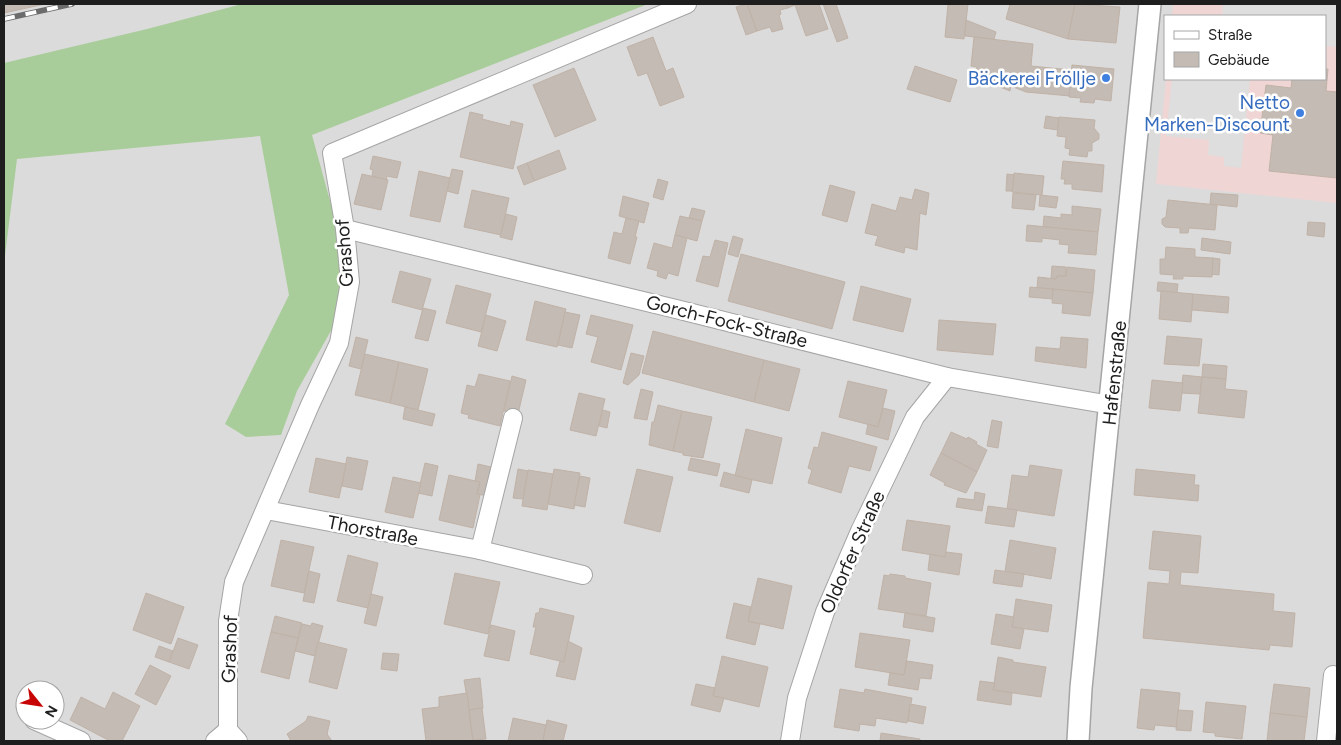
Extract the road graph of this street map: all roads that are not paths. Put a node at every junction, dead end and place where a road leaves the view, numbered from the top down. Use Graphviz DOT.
graph roads {
  1 [pos="687,4"];
  2 [pos="1150,4"];
  3 [pos="345,229"];
  4 [pos="948,377"];
  5 [pos="1111,405"];
  6 [pos="513,418"];
  7 [pos="266,510"];
  8 [pos="480,550"];
  9 [pos="583,575"];
  10 [pos="1334,675"];
  11 [pos="56,730"];
  12 [pos="227,738"];
  13 [pos="81,741"];
  14 [pos="790,741"];
  15 [pos="1078,741"];
  16 [pos="1326,741"];
  1 -- 3 [label="street, Grashof"];
  2 -- 5 [label="street, Hafenstraße"];
  3 -- 4 [label="street, Gorch-Fock-Straße"];
  3 -- 7 [label="street, Grashof"];
  4 -- 5 [label="street, Gorch-Fock-Straße"];
  4 -- 14 [label="street, Oldorfer Straße"];
  5 -- 15 [label="street, Hafenstraße"];
  6 -- 8 [label="street"];
  7 -- 8 [label="street, Thorstraße"];
  7 -- 12 [label="street, Grashof"];
  8 -- 9 [label="street, Thorstraße"];
  10 -- 16 [label="street"];
  11 -- 13 [label="street"];
}
